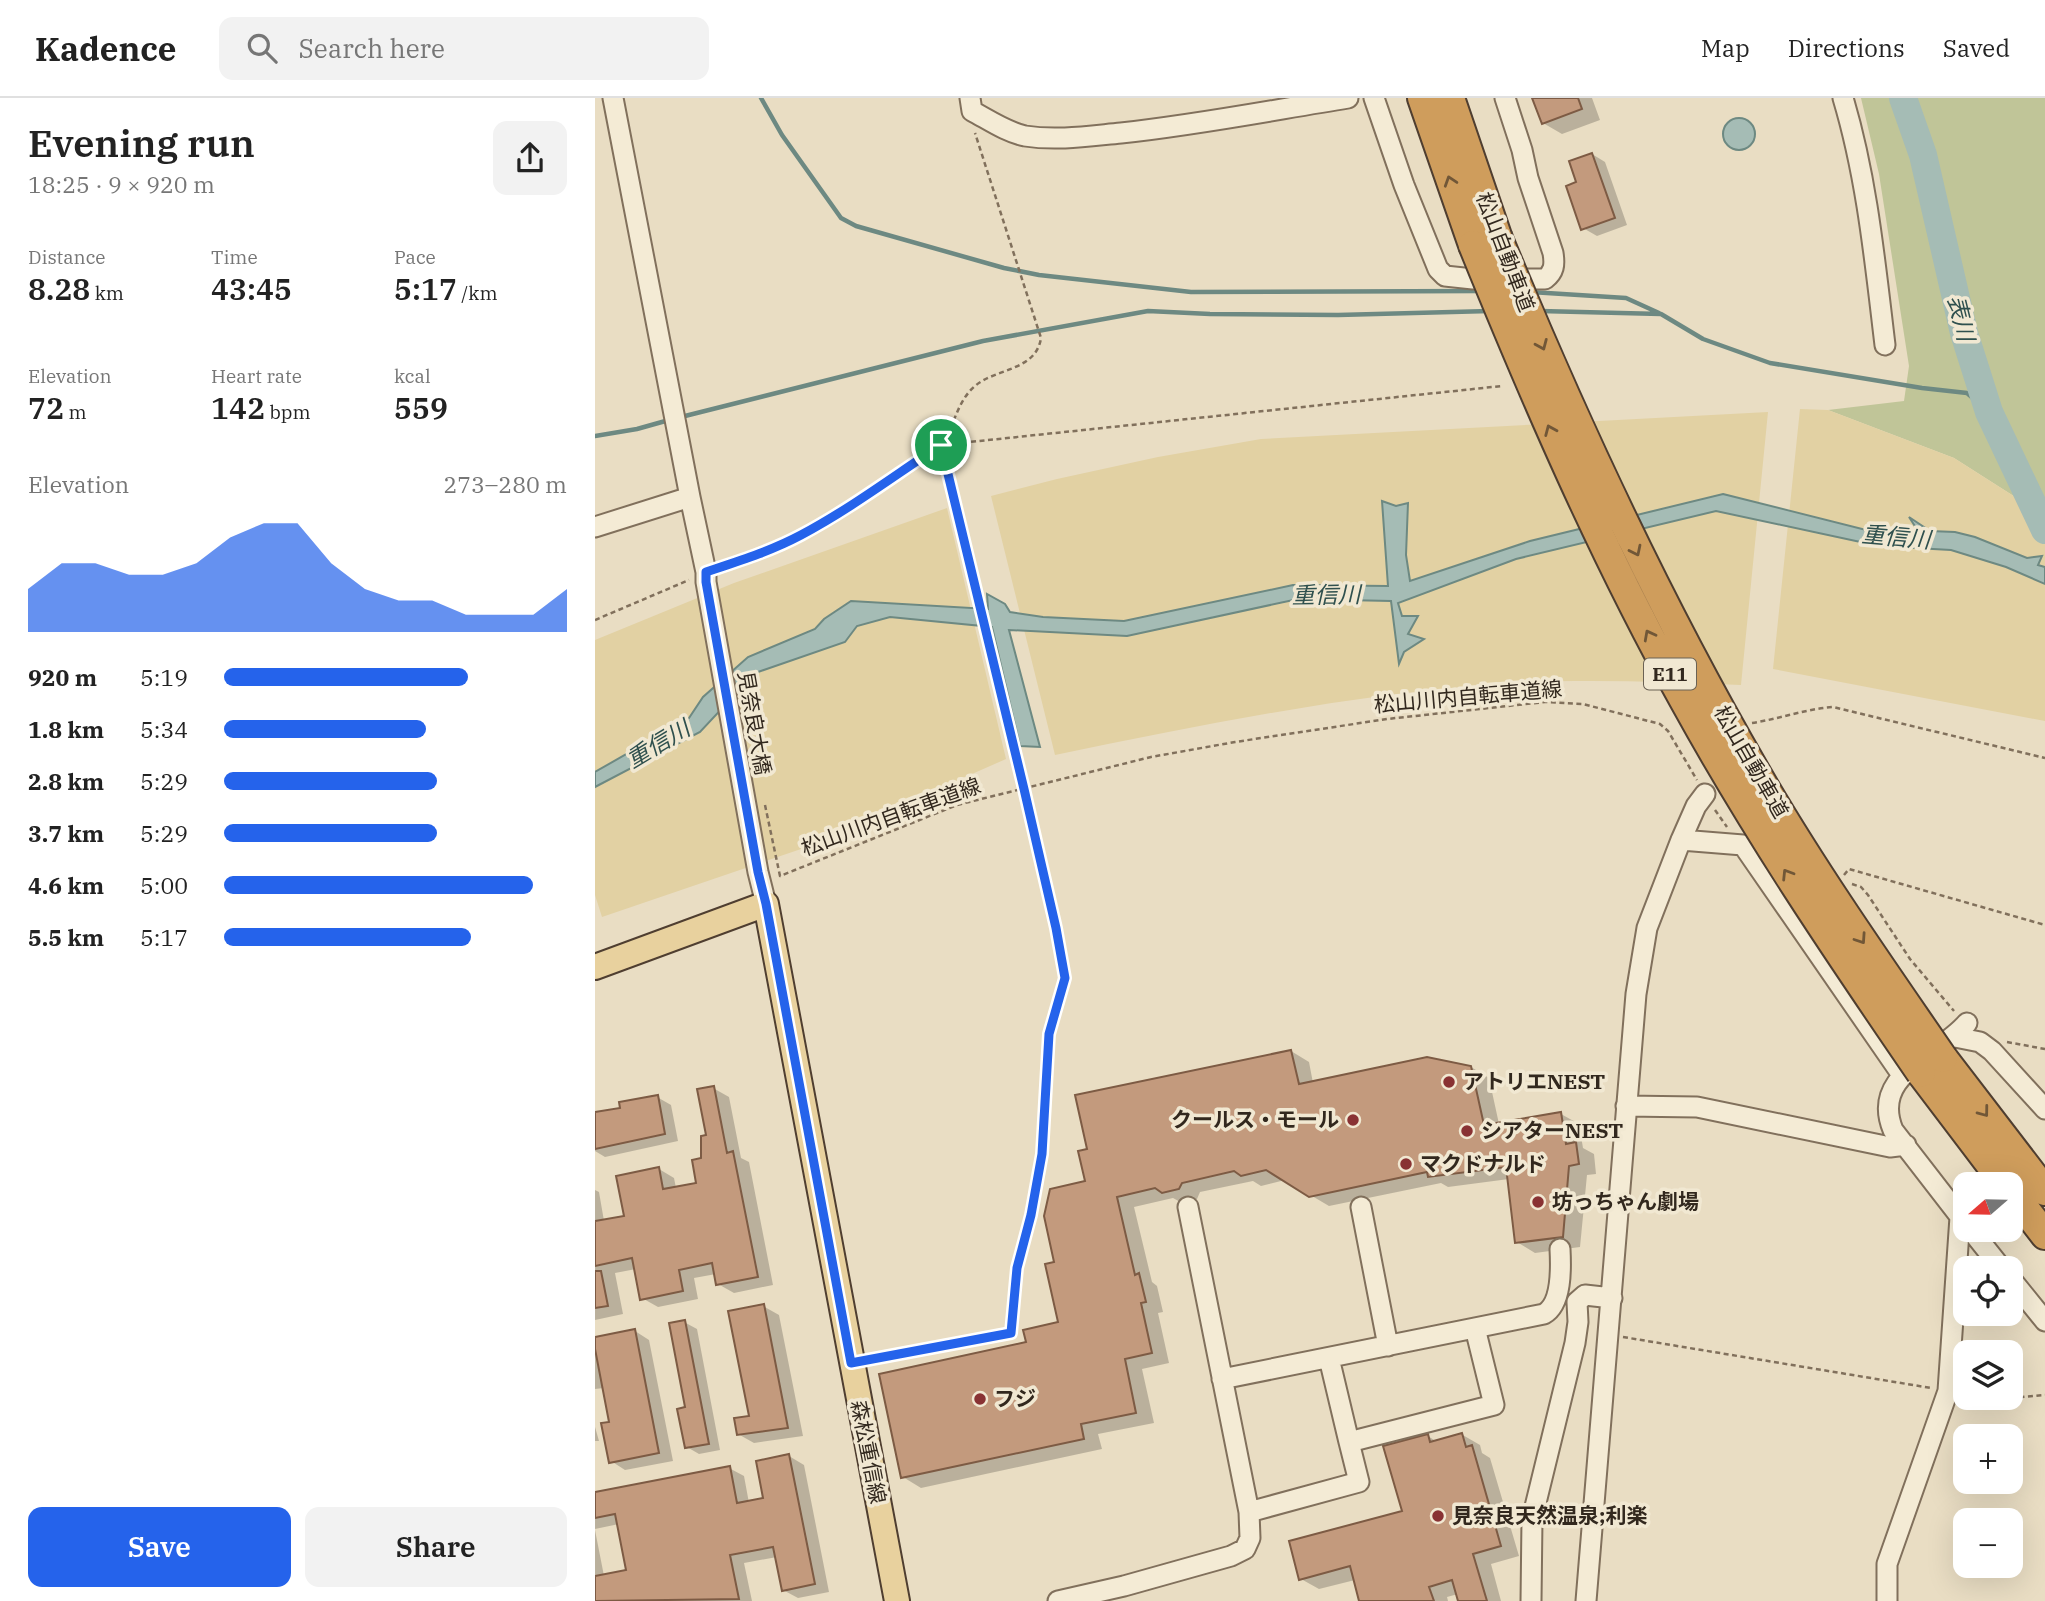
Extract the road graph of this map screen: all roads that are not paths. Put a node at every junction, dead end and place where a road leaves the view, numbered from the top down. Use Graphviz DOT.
graph roads {
  1 [pos="613,98"];
  2 [pos="1348,98"];
  3 [pos="1374,98"];
  4 [pos="1422,98"];
  5 [pos="1450,98"];
  6 [pos="1505,98"];
  7 [pos="1843,98"];
  8 [pos="971,105"];
  9 [pos="1485,241"];
  10 [pos="1885,345"];
  11 [pos="689,496"];
  12 [pos="595,527"];
  13 [pos="1705,794"];
  14 [pos="1681,840"];
  15 [pos="766,904"];
  16 [pos="595,967"];
  17 [pos="1937,1053"];
  18 [pos="1626,1106"];
  19 [pos="2045,1109"];
  20 [pos="1906,1145"];
  21 [pos="1999,1172"];
  22 [pos="2045,1191"];
  23 [pos="1188,1207"];
  24 [pos="1361,1207"];
  25 [pos="1953,1207"];
  26 [pos="2023,1207"];
  27 [pos="2045,1236"];
  28 [pos="1964,1242"];
  29 [pos="1980,1242"];
  30 [pos="1560,1249"];
  31 [pos="1992,1256"];
  32 [pos="2023,1294"];
  33 [pos="1612,1298"];
  34 [pos="2045,1321"];
  35 [pos="1475,1328"];
  36 [pos="1388,1346"];
  37 [pos="1329,1358"];
  38 [pos="1222,1379"];
  39 [pos="1349,1442"];
  40 [pos="1249,1512"];
  41 [pos="897,1601"];
  42 [pos="1058,1601"];
  43 [pos="1531,1601"];
  44 [pos="1586,1601"];
  45 [pos="1887,1601"];
  1 -- 11 [label="street, 見奈良大橋"];
  2 -- 8 [label="street"];
  3 -- 6 [label="street"];
  9 -- 4 [label="highway, 松山自動車道 / E11, one-way"];
  5 -- 9 [label="highway, 松山自動車道 / E11"];
  7 -- 10 [label="street"];
  9 -- 17 [label="highway, 松山自動車道 / E11, bridge"];
  11 -- 12 [label="street"];
  11 -- 15 [label="street, 見奈良大橋"];
  13 -- 14 [label="street"];
  14 -- 17 [label="street"];
  14 -- 18 [label="street"];
  15 -- 16 [label="main road"];
  15 -- 41 [label="main road, 森松重信線"];
  17 -- 19 [label="street"];
  17 -- 20 [label="street"];
  17 -- 21 [label="highway, 松山自動車道 / E11"];
  17 -- 22 [label="highway, 松山自動車道 / E11, one-way"];
  18 -- 20 [label="street"];
  18 -- 33 [label="street"];
  20 -- 25 [label="street"];
  23 -- 38 [label="street"];
  24 -- 36 [label="street"];
  26 -- 27 [label="highway"];
  28 -- 45 [label="street"];
  29 -- 31 [label="street"];
  30 -- 35 [label="street"];
  32 -- 34 [label="street"];
  33 -- 43 [label="street"];
  33 -- 44 [label="street"];
  35 -- 36 [label="street"];
  35 -- 39 [label="street"];
  36 -- 37 [label="street"];
  37 -- 38 [label="street"];
  37 -- 39 [label="street"];
  38 -- 40 [label="street"];
  39 -- 40 [label="street"];
  40 -- 42 [label="street"];
}
